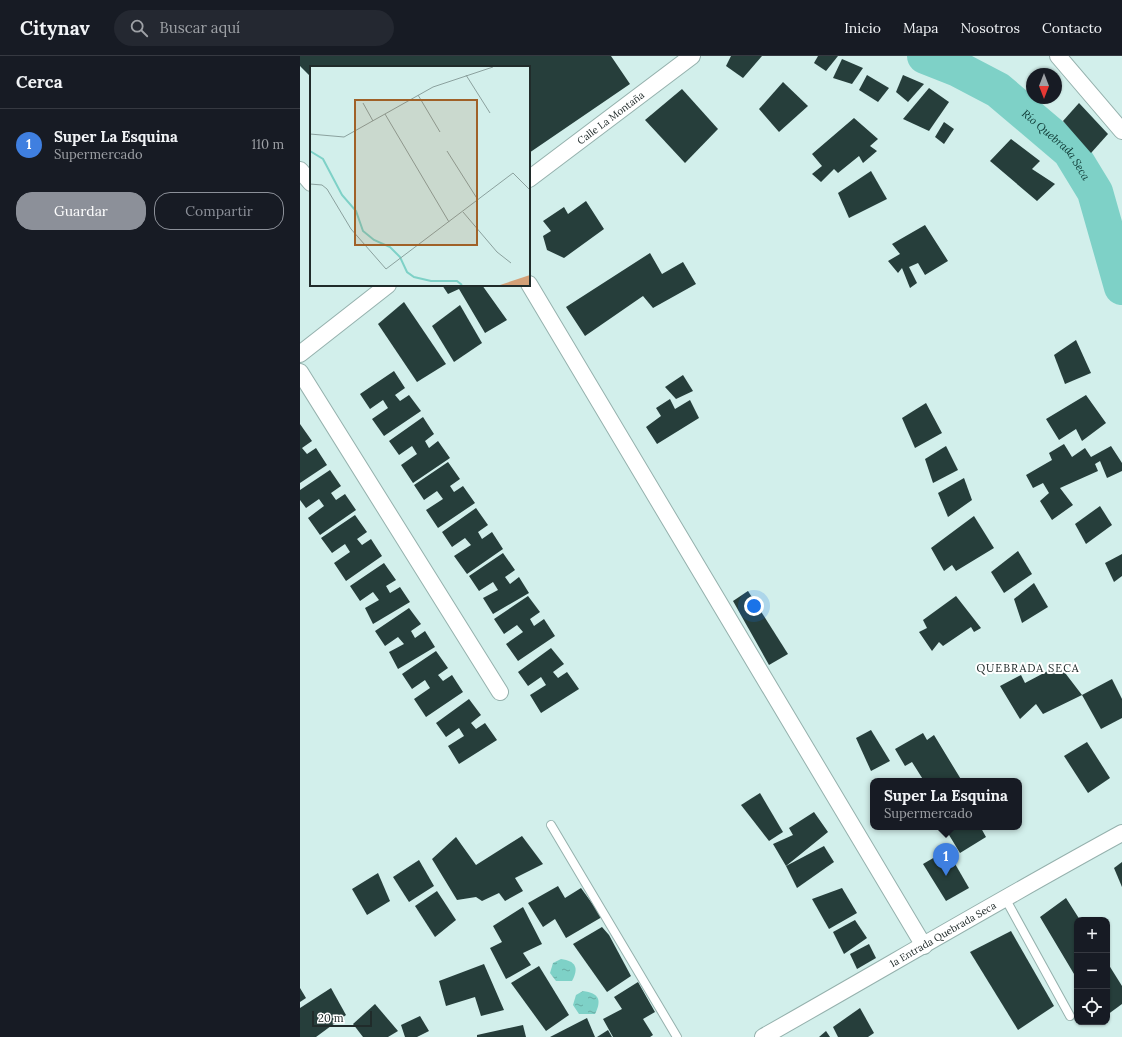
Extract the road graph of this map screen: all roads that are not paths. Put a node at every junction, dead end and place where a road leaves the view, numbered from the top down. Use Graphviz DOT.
graph roads {
  1 [pos="692,56"];
  2 [pos="1058,56"];
  3 [pos="1122,131"];
  4 [pos="300,170"];
  5 [pos="530,178"];
  6 [pos="310,182"];
  7 [pos="387,286"];
  8 [pos="530,286"];
  9 [pos="300,354"];
  10 [pos="300,372"];
  11 [pos="500,692"];
  12 [pos="551,825"];
  13 [pos="1122,833"];
  14 [pos="1005,898"];
  15 [pos="924,946"];
  16 [pos="1070,1016"];
  17 [pos="677,1037"];
  18 [pos="763,1037"];
  1 -- 5 [label="street, Calle La Montaña"];
  2 -- 3 [label="street"];
  4 -- 6 [label="street"];
  7 -- 9 [label="street"];
  8 -- 15 [label="street"];
  10 -- 11 [label="street"];
  12 -- 17 [label="lane"];
  13 -- 14 [label="street, 1a Entrada Quebrada Seca"];
  14 -- 15 [label="street, 1a Entrada Quebrada Seca"];
  14 -- 16 [label="lane"];
  15 -- 18 [label="street, 1a Entrada Quebrada Seca"];
}
